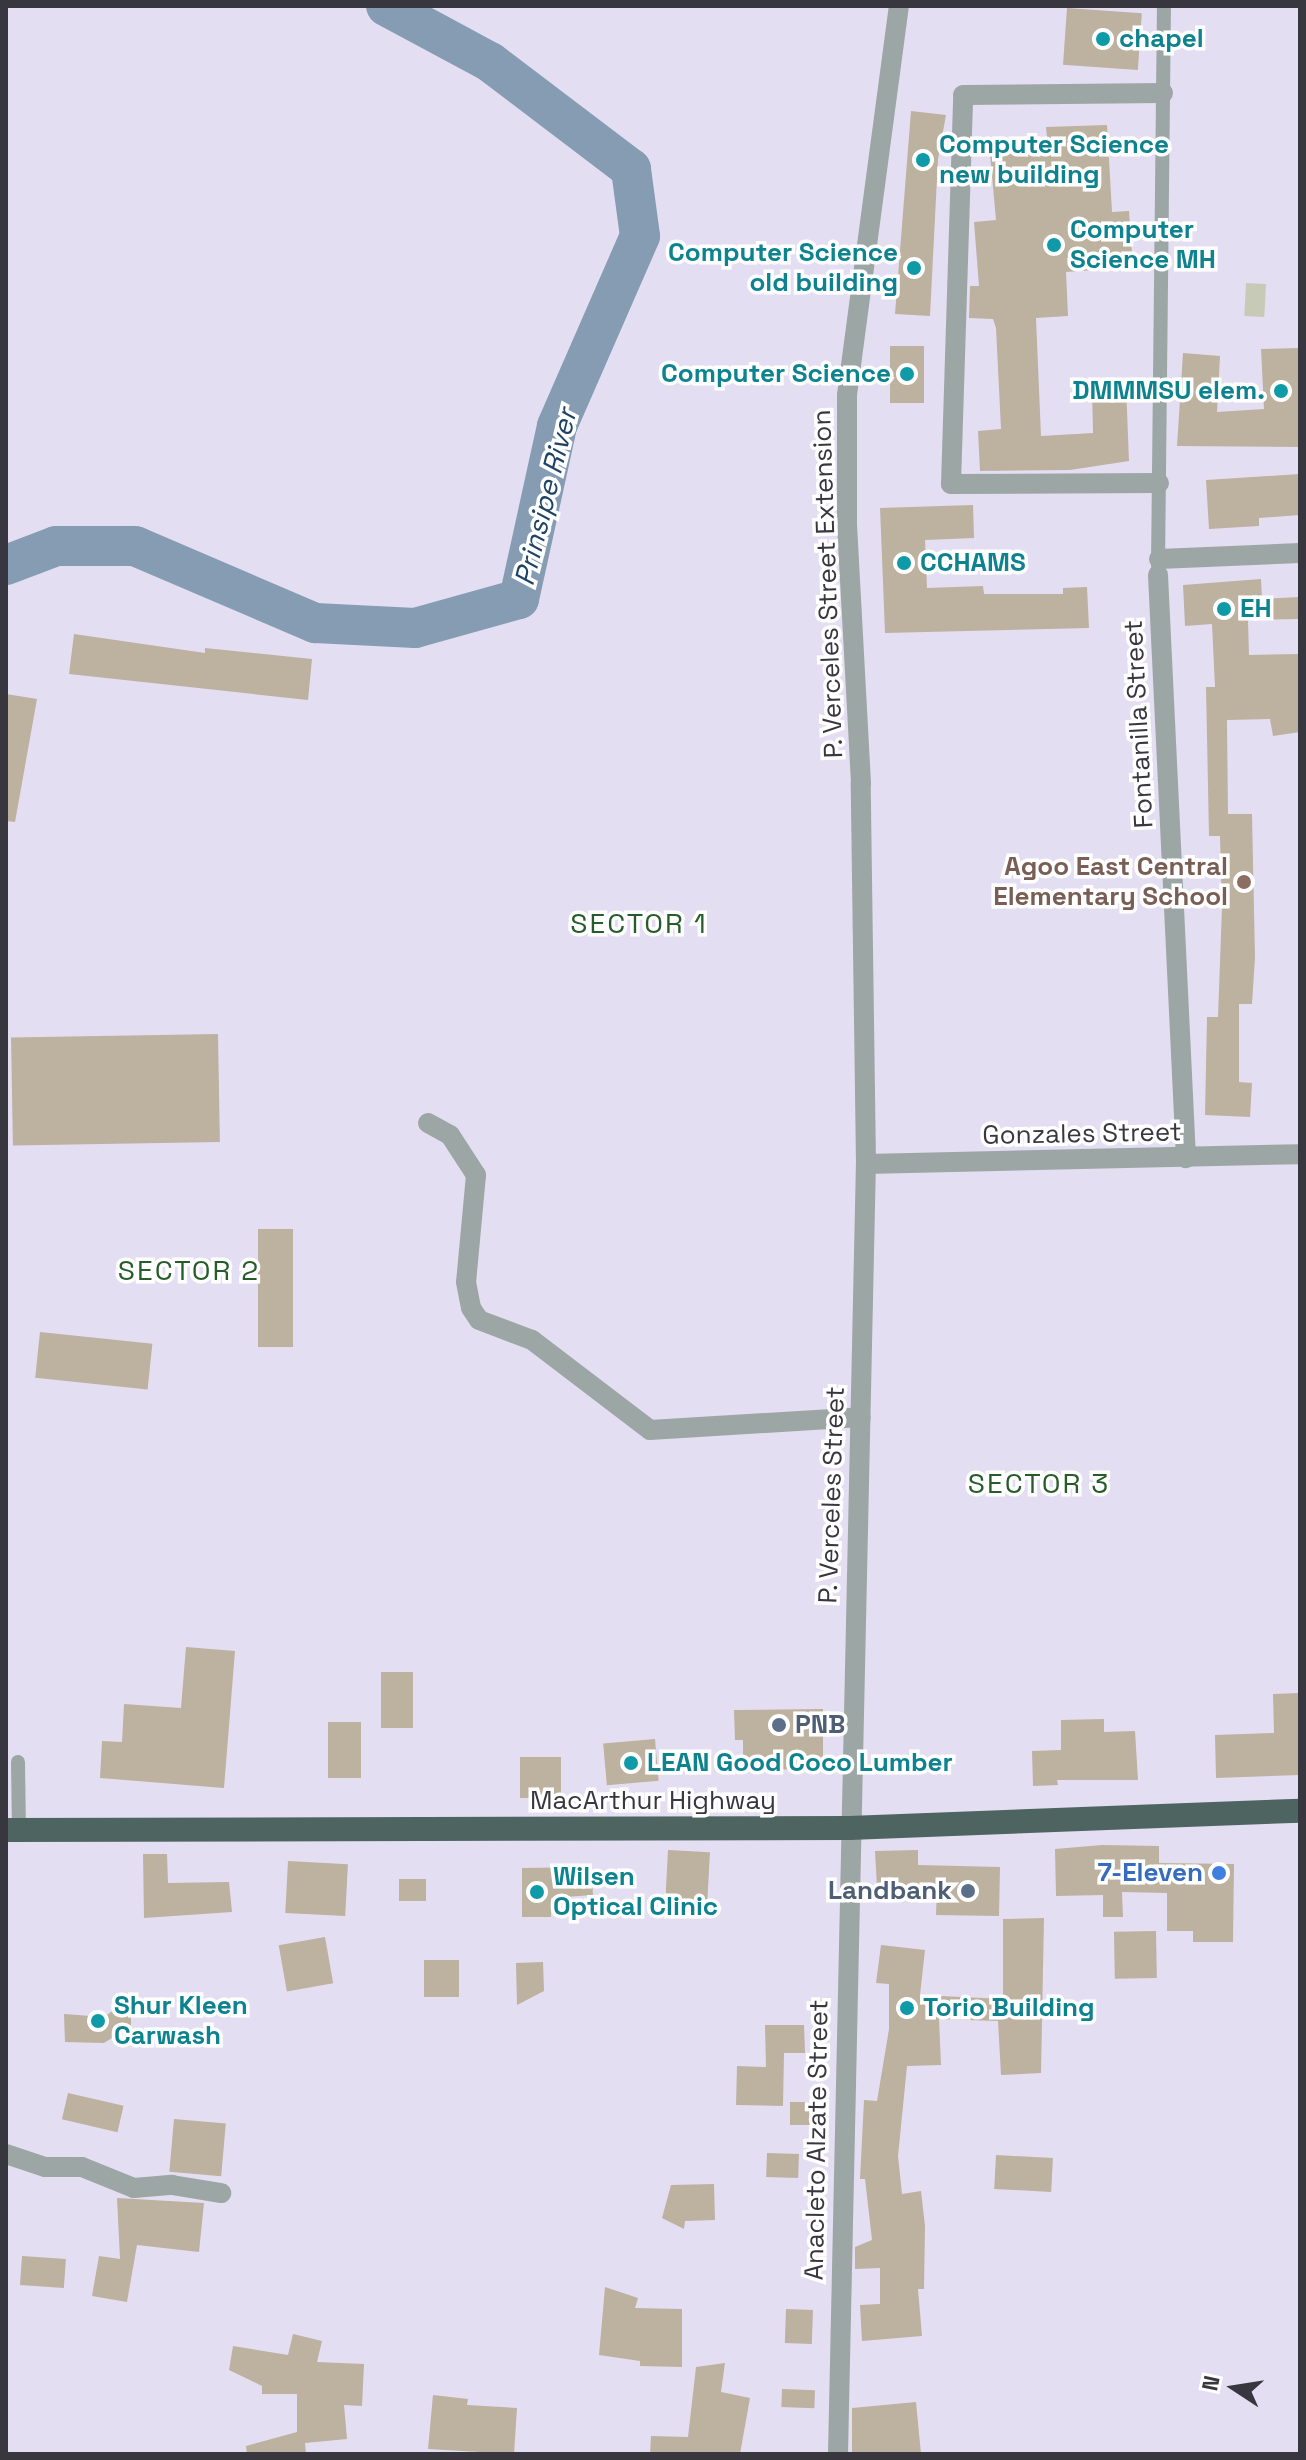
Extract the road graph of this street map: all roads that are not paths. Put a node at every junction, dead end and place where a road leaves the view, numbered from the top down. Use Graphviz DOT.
graph roads {
  1 [pos="899,6"];
  2 [pos="1164,6"];
  3 [pos="1163,93"];
  4 [pos="1159,483"];
  5 [pos="1300,553"];
  6 [pos="1158,567"];
  7 [pos="428,1123"];
  8 [pos="1300,1154"];
  9 [pos="1186,1158"];
  10 [pos="866,1164"];
  11 [pos="861,1417"];
  12 [pos="18,1762"];
  13 [pos="1300,1811"];
  14 [pos="849,1828"];
  15 [pos="13,1830"];
  16 [pos="6,2154"];
  17 [pos="221,2193"];
  18 [pos="838,2454"];
  1 -- 10 [label="street, P. Verceles Street Extension"];
  2 -- 3 [label="lane"];
  3 -- 4 [label="lane"];
  3 -- 4 [label="street"];
  4 -- 6 [label="lane"];
  5 -- 6 [label="street"];
  6 -- 9 [label="street, Fontanilla Street"];
  7 -- 11 [label="street"];
  8 -- 9 [label="street, Gonzales Street"];
  9 -- 10 [label="street, Gonzales Street"];
  10 -- 11 [label="street, P. Verceles Street"];
  11 -- 14 [label="street, P. Verceles Street"];
  12 -- 15 [label="lane"];
  13 -- 14 [label="highway, MacArthur Highway"];
  14 -- 15 [label="highway, MacArthur Highway"];
  14 -- 18 [label="street, Anacleto Alzate Street"];
  16 -- 17 [label="street"];
}
